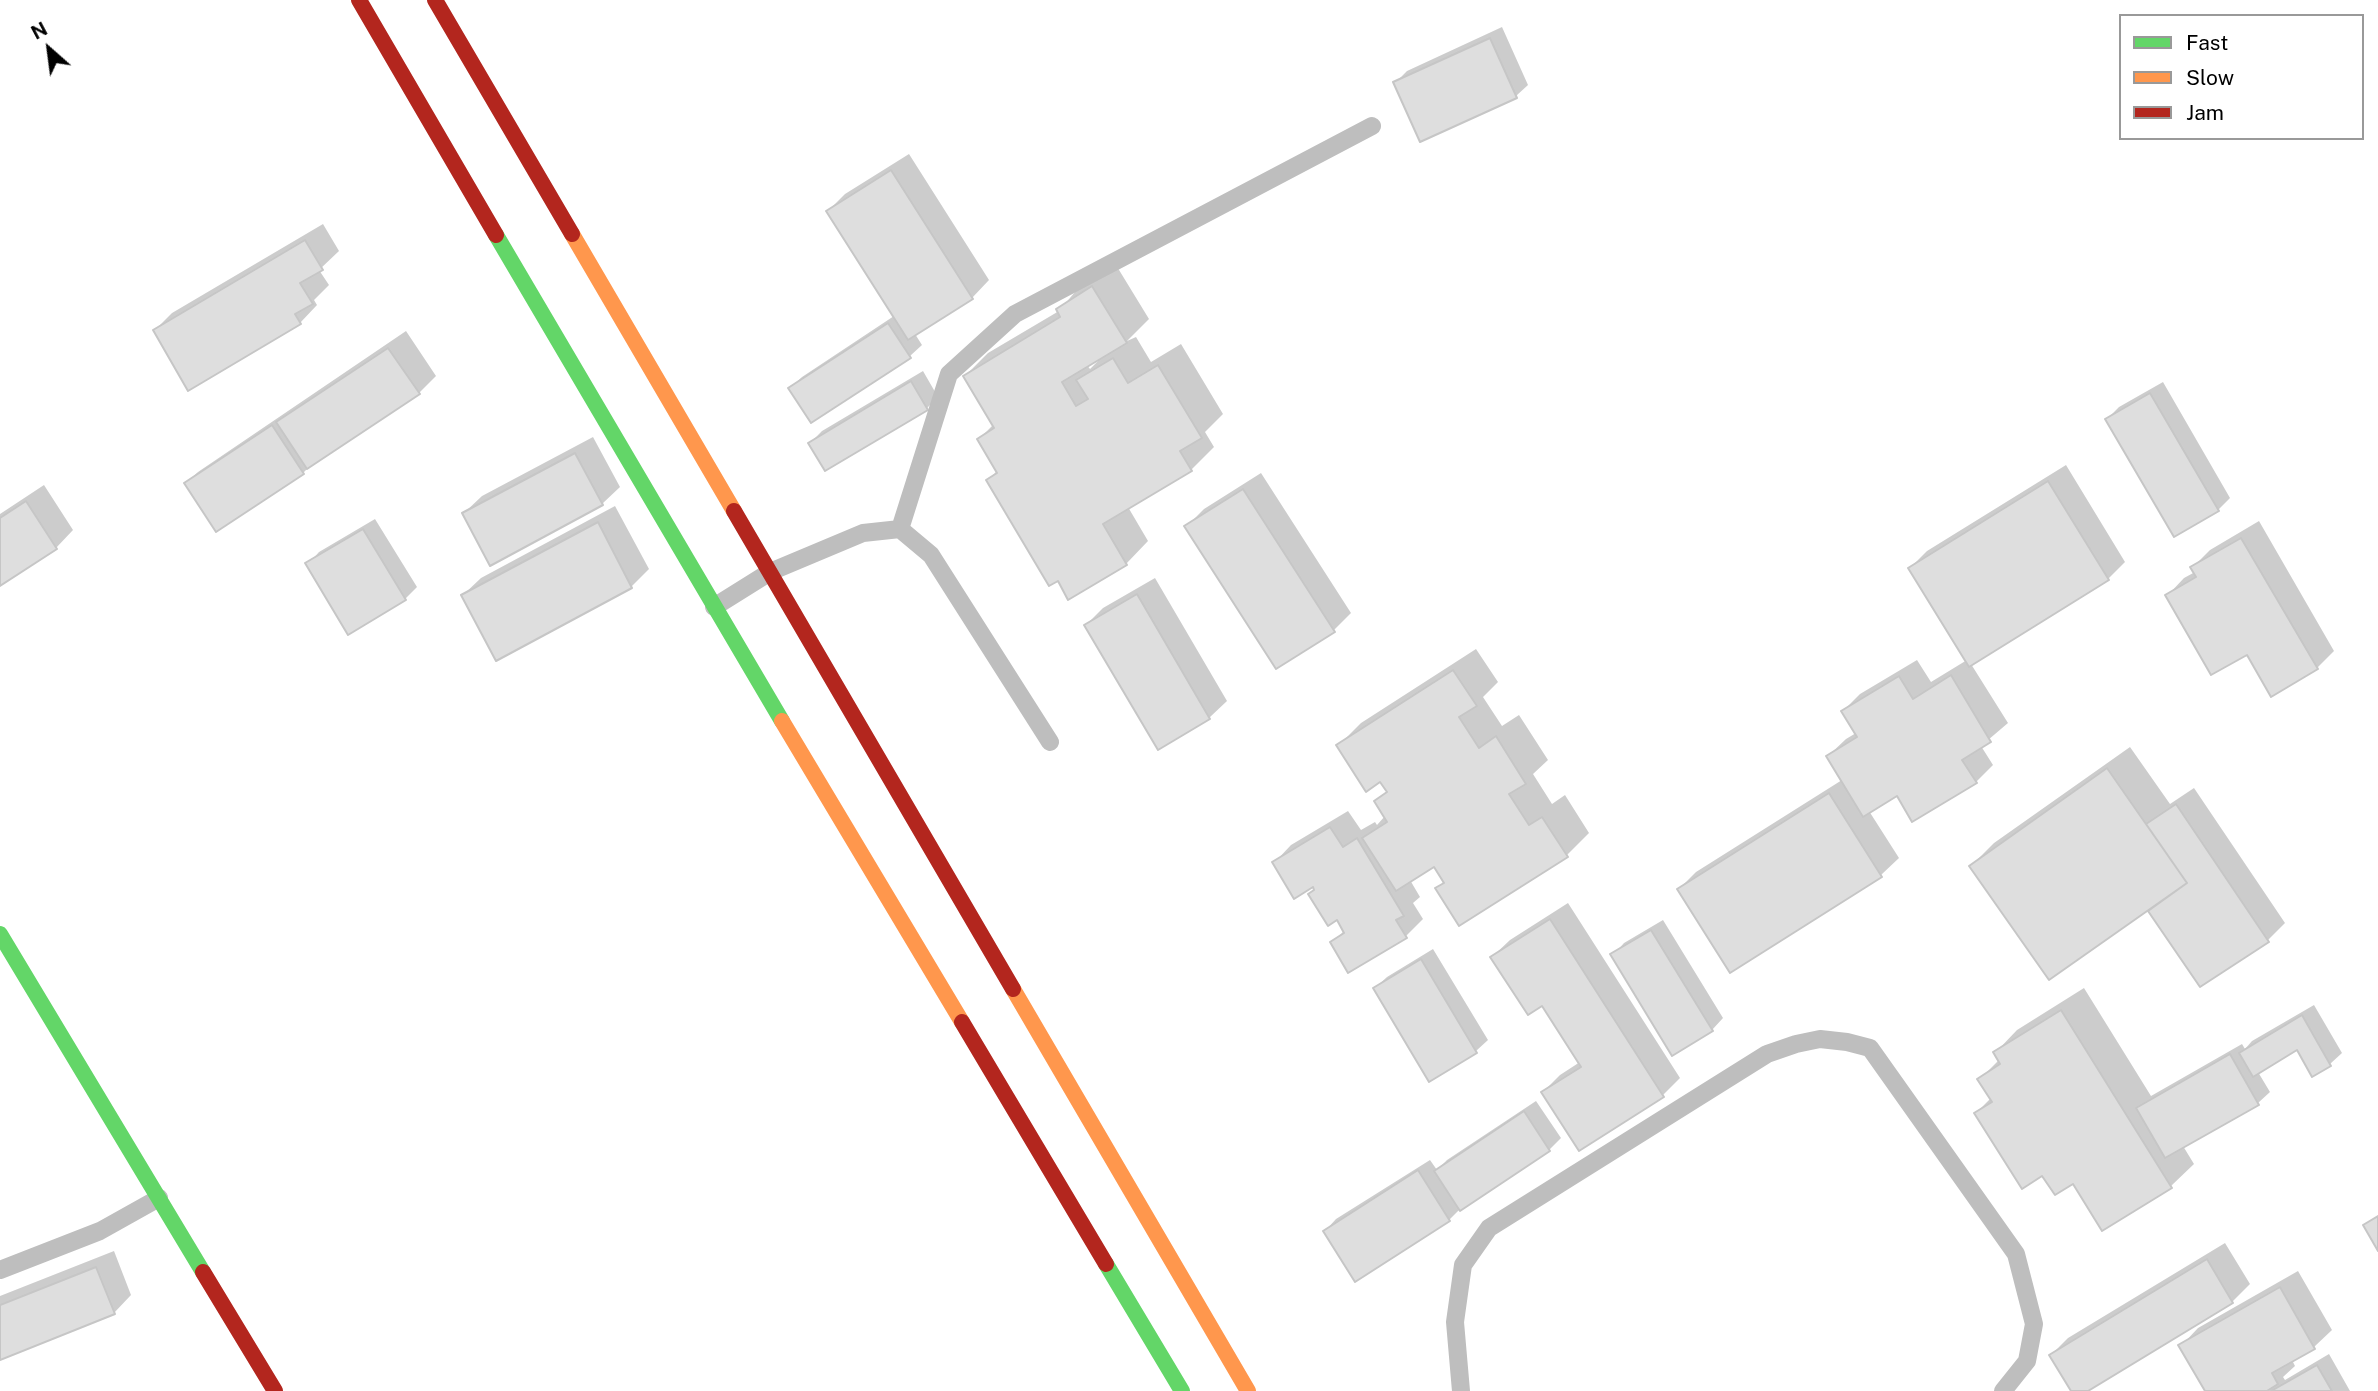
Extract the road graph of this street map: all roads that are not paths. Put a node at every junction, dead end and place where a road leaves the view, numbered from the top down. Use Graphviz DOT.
graph roads {
  1 [pos="359,0"];
  2 [pos="435,0"];
  3 [pos="1372,126"];
  4 [pos="900,529"];
  5 [pos="769,572"];
  6 [pos="715,607"];
  7 [pos="1050,742"];
  8 [pos="0,934"];
  9 [pos="159,1198"];
  10 [pos="0,1270"];
  11 [pos="275,1391"];
  12 [pos="1182,1391"];
  13 [pos="1248,1391"];
  14 [pos="1461,1391"];
  15 [pos="2003,1391"];
  1 -- 6 [label="street"];
  2 -- 5 [label="street"];
  3 -- 4 [label="lane"];
  4 -- 5 [label="lane"];
  4 -- 7 [label="lane"];
  5 -- 6 [label="lane"];
  5 -- 13 [label="street"];
  6 -- 12 [label="street"];
  8 -- 9 [label="street"];
  9 -- 10 [label="lane"];
  9 -- 11 [label="street"];
  14 -- 15 [label="lane"];
}
